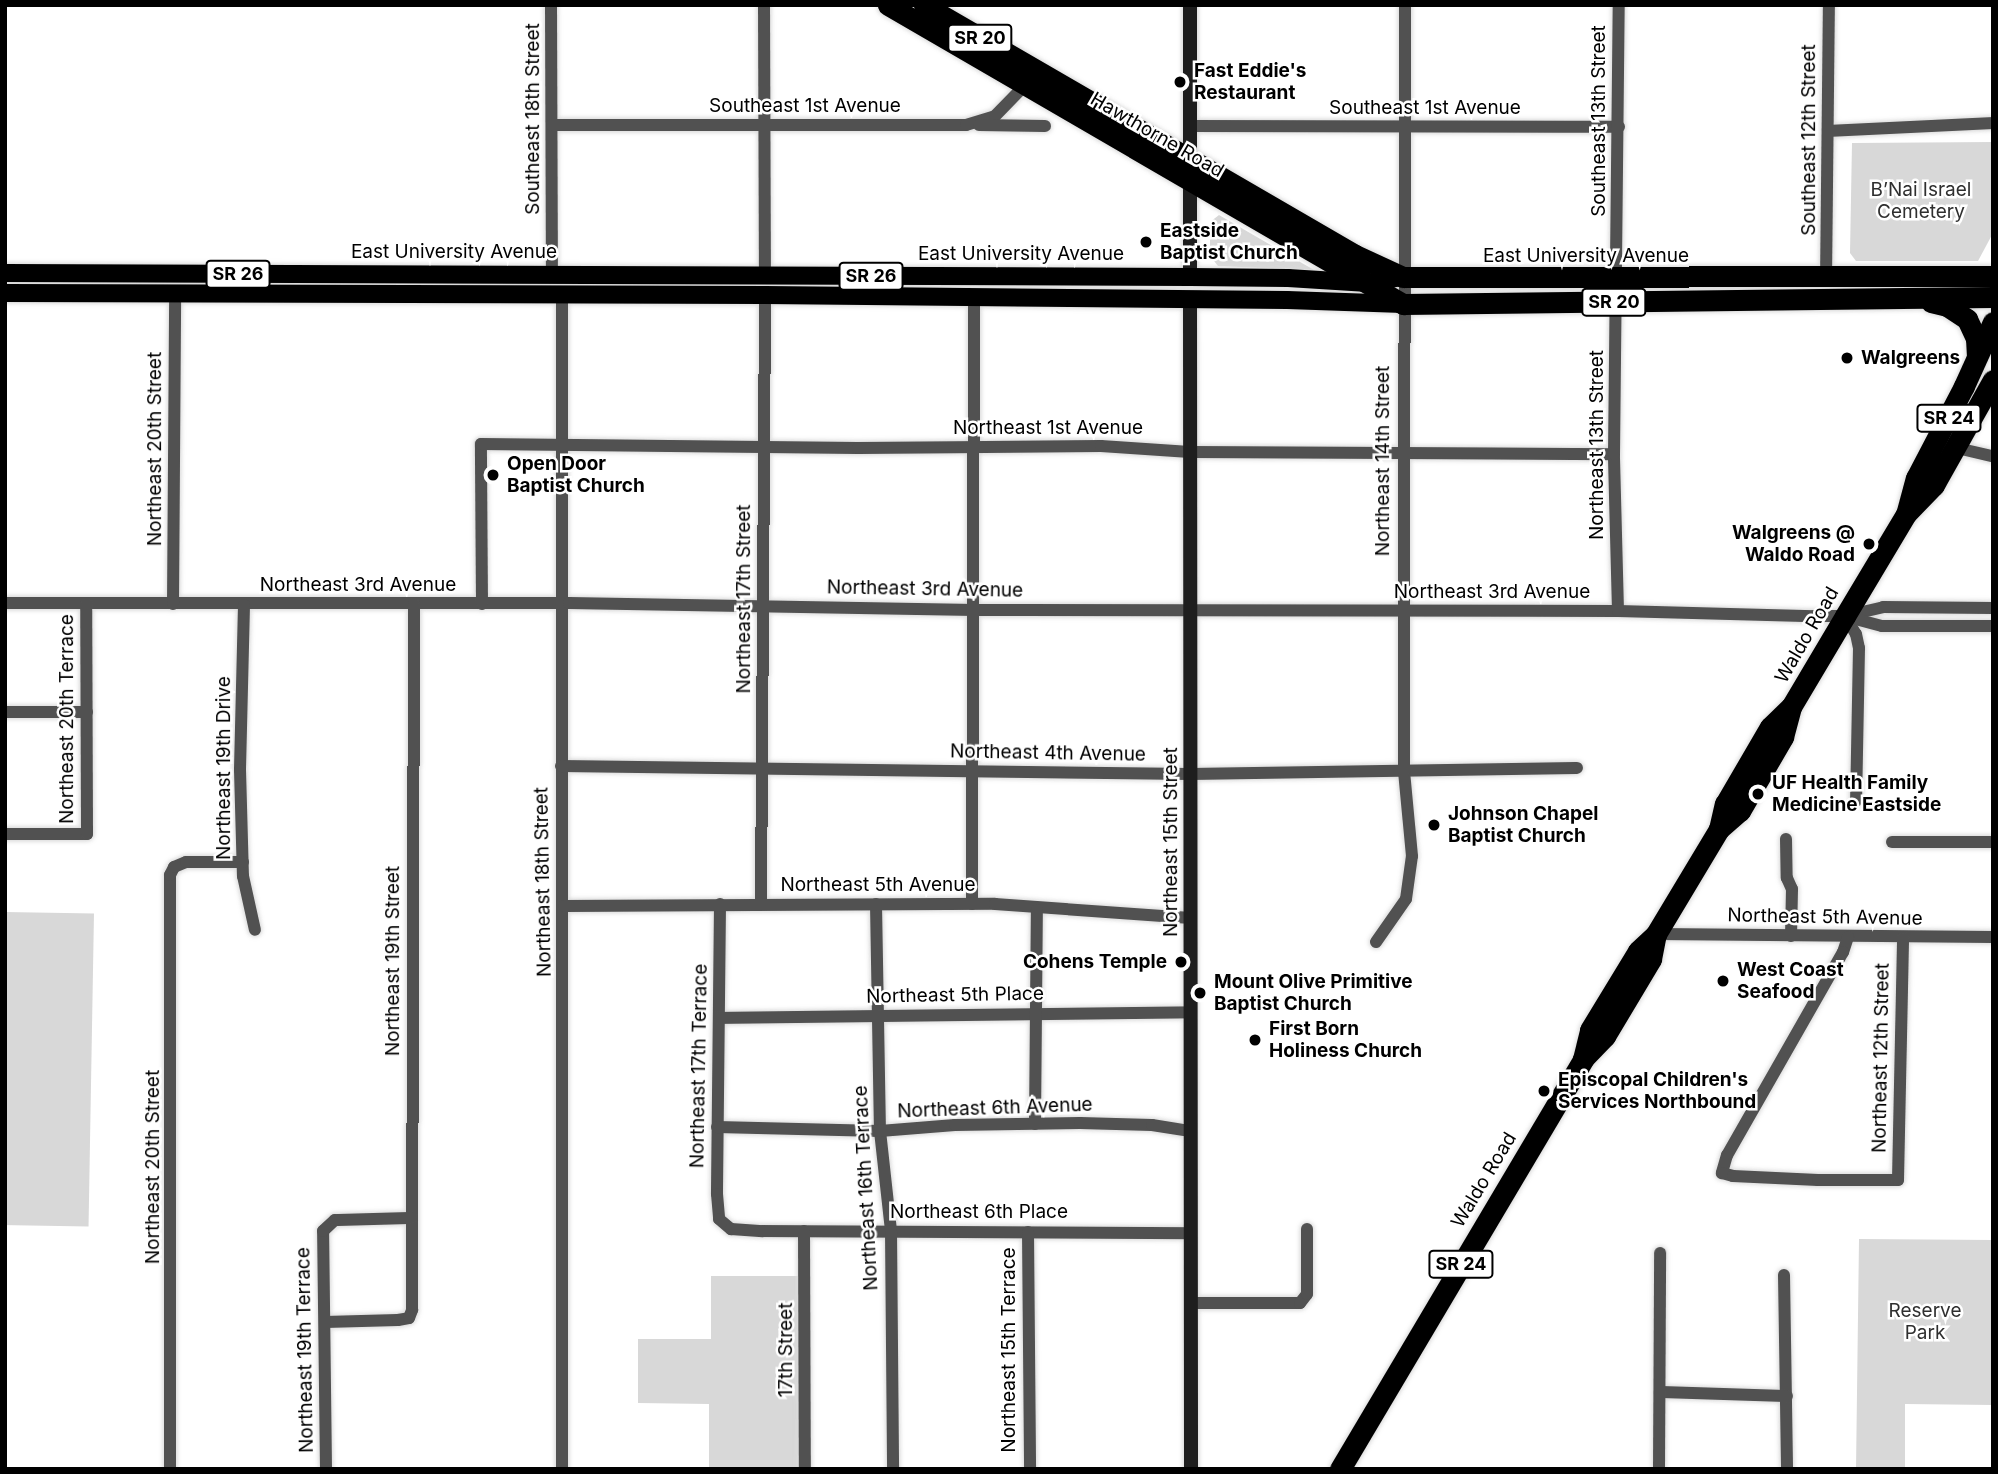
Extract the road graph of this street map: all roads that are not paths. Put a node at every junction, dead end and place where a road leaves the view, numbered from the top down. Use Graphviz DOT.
graph roads {
  1 [pos="551,5"];
  2 [pos="764,5"];
  3 [pos="888,5"];
  4 [pos="925,5"];
  5 [pos="1190,5"];
  6 [pos="1405,5"];
  7 [pos="1619,5"];
  8 [pos="1829,5"];
  9 [pos="1031,78"];
  10 [pos="1993,123"];
  11 [pos="552,125"];
  12 [pos="764,125"];
  13 [pos="966,125"];
  14 [pos="1045,126"];
  15 [pos="1190,126"];
  16 [pos="1405,127"];
  17 [pos="1619,127"];
  18 [pos="1828,131"];
  19 [pos="1190,171"];
  20 [pos="5,273"];
  21 [pos="174,273"];
  22 [pos="349,274"];
  23 [pos="552,275"];
  24 [pos="765,276"];
  25 [pos="974,276"];
  26 [pos="1827,276"];
  27 [pos="1993,276"];
  28 [pos="1190,277"];
  29 [pos="1403,277"];
  30 [pos="1616,278"];
  31 [pos="1368,284"];
  32 [pos="5,293"];
  33 [pos="175,293"];
  34 [pos="351,293"];
  35 [pos="562,294"];
  36 [pos="765,295"];
  37 [pos="1993,297"];
  38 [pos="974,298"];
  39 [pos="1916,298"];
  40 [pos="1190,299"];
  41 [pos="1826,299"];
  42 [pos="1616,302"];
  43 [pos="1403,304"];
  44 [pos="1993,322"];
  45 [pos="1977,357"];
  46 [pos="1993,380"];
  47 [pos="561,444"];
  48 [pos="764,445"];
  49 [pos="975,447"];
  50 [pos="1956,448"];
  51 [pos="1190,452"];
  52 [pos="1402,454"];
  53 [pos="1614,454"];
  54 [pos="1993,456"];
  55 [pos="1906,514"];
  56 [pos="5,603"];
  57 [pos="561,603"];
  58 [pos="86,604"];
  59 [pos="173,604"];
  60 [pos="414,604"];
  61 [pos="482,604"];
  62 [pos="244,606"];
  63 [pos="764,607"];
  64 [pos="1957,607"];
  65 [pos="1993,608"];
  66 [pos="1190,609"];
  67 [pos="975,610"];
  68 [pos="1403,611"];
  69 [pos="1618,611"];
  70 [pos="1844,616"];
  71 [pos="1956,626"];
  72 [pos="1993,626"];
  73 [pos="5,712"];
  74 [pos="87,712"];
  75 [pos="561,766"];
  76 [pos="762,767"];
  77 [pos="1577,768"];
  78 [pos="974,771"];
  79 [pos="1404,771"];
  80 [pos="1190,774"];
  81 [pos="1856,801"];
  82 [pos="5,834"];
  83 [pos="1786,839"];
  84 [pos="1892,842"];
  85 [pos="1993,842"];
  86 [pos="243,862"];
  87 [pos="720,904"];
  88 [pos="761,904"];
  89 [pos="876,904"];
  90 [pos="972,904"];
  91 [pos="564,906"];
  92 [pos="1037,910"];
  93 [pos="1191,918"];
  94 [pos="255,930"];
  95 [pos="1656,934"];
  96 [pos="1791,936"];
  97 [pos="1848,937"];
  98 [pos="1993,937"];
  99 [pos="1903,938"];
  100 [pos="1376,942"];
  101 [pos="1191,1012"];
  102 [pos="1035,1013"];
  103 [pos="878,1015"];
  104 [pos="719,1018"];
  105 [pos="1035,1124"];
  106 [pos="717,1127"];
  107 [pos="880,1131"];
  108 [pos="1191,1131"];
  109 [pos="412,1218"];
  110 [pos="726,1225"];
  111 [pos="1307,1229"];
  112 [pos="804,1231"];
  113 [pos="891,1231"];
  114 [pos="1028,1231"];
  115 [pos="1191,1233"];
  116 [pos="1660,1254"];
  117 [pos="1784,1275"];
  118 [pos="1191,1303"];
  119 [pos="324,1322"];
  120 [pos="1660,1392"];
  121 [pos="1787,1396"];
  122 [pos="170,1469"];
  123 [pos="326,1469"];
  124 [pos="562,1469"];
  125 [pos="805,1469"];
  126 [pos="893,1469"];
  127 [pos="1030,1469"];
  128 [pos="1191,1469"];
  129 [pos="1340,1469"];
  130 [pos="1659,1469"];
  131 [pos="1787,1469"];
  1 -- 11 [label="street, Southeast 18th Street"];
  2 -- 12 [label="street"];
  3 -- 9 [label="highway, Hawthorne Road / SR 20"];
  4 -- 9 [label="highway, Hawthorne Road / SR 20"];
  5 -- 15 [label="street"];
  6 -- 16 [label="street, Northeast 14th Street"];
  7 -- 17 [label="street, Southeast 13th Street"];
  8 -- 18 [label="street, Southeast 12th Street"];
  9 -- 13 [label="street, Southeast 1st Avenue"];
  9 -- 19 [label="highway, Hawthorne Road / SR 20"];
  10 -- 18 [label="street"];
  11 -- 12 [label="street, Southeast 1st Avenue"];
  11 -- 23 [label="street, Southeast 18th Street"];
  12 -- 13 [label="street, Southeast 1st Avenue"];
  12 -- 24 [label="street"];
  13 -- 14 [label="street"];
  15 -- 16 [label="street, Southeast 1st Avenue"];
  15 -- 19 [label="street"];
  16 -- 17 [label="street, Southeast 1st Avenue"];
  16 -- 29 [label="street, Northeast 14th Street"];
  17 -- 30 [label="street, Southeast 13th Street"];
  18 -- 26 [label="street, Southeast 12th Street"];
  19 -- 28 [label="street"];
  19 -- 29 [label="highway, Hawthorne Road / SR 20"];
  19 -- 31 [label="highway, Hawthorne Road / SR 20"];
  20 -- 21 [label="main road, East University Avenue / SR 26"];
  21 -- 22 [label="main road, East University Avenue / SR 26"];
  21 -- 33 [label="main road"];
  22 -- 23 [label="main road, East University Avenue / SR 26"];
  22 -- 34 [label="main road"];
  23 -- 24 [label="main road, East University Avenue / SR 26"];
  23 -- 35 [label="main road"];
  24 -- 25 [label="main road, East University Avenue / SR 26"];
  24 -- 36 [label="main road"];
  25 -- 28 [label="main road, East University Avenue / SR 26"];
  25 -- 38 [label="main road"];
  26 -- 27 [label="highway, East University Avenue / SR 20"];
  26 -- 30 [label="highway, East University Avenue / SR 20"];
  26 -- 41 [label="street"];
  28 -- 31 [label="main road, East University Avenue / SR 26"];
  28 -- 40 [label="main road"];
  29 -- 30 [label="highway, East University Avenue / SR 20"];
  29 -- 31 [label="main road, East University Avenue / SR 26"];
  29 -- 43 [label="street, Northeast 14th Street"];
  30 -- 42 [label="street, Northeast 13th Street"];
  31 -- 43 [label="highway, Hawthorne Road / SR 20"];
  32 -- 33 [label="main road, SR 26"];
  33 -- 34 [label="main road, SR 26"];
  33 -- 59 [label="street, Northeast 20th Street"];
  34 -- 35 [label="main road, SR 26"];
  35 -- 36 [label="main road, SR 26"];
  35 -- 47 [label="street, Northeast 18th Street"];
  36 -- 38 [label="main road, SR 26"];
  36 -- 48 [label="street, Northeast 17th Street"];
  37 -- 39 [label="highway, SR 20"];
  38 -- 40 [label="main road, SR 26"];
  38 -- 49 [label="street"];
  39 -- 41 [label="highway, SR 20"];
  39 -- 45 [label="highway"];
  40 -- 43 [label="main road, SR 26"];
  40 -- 51 [label="street, Northeast 15th Street"];
  41 -- 42 [label="highway, SR 20"];
  42 -- 43 [label="highway, SR 20"];
  42 -- 53 [label="street, Northeast 13th Street"];
  43 -- 52 [label="street, Northeast 14th Street"];
  44 -- 45 [label="highway, Waldo Road / SR 24"];
  45 -- 55 [label="highway, Waldo Road / SR 24"];
  46 -- 50 [label="highway, Waldo Road / SR 24"];
  47 -- 48 [label="street, Northeast 1st Avenue"];
  47 -- 57 [label="street, Northeast 18th Street"];
  47 -- 61 [label="street, Northeast 1st Avenue"];
  48 -- 49 [label="street, Northeast 1st Avenue"];
  48 -- 63 [label="street, Northeast 17th Street"];
  49 -- 51 [label="street, Northeast 1st Avenue"];
  49 -- 67 [label="street"];
  50 -- 54 [label="street"];
  50 -- 55 [label="highway, Waldo Road / SR 24"];
  51 -- 52 [label="street, Northeast 1st Avenue"];
  51 -- 66 [label="street, Northeast 15th Street"];
  52 -- 53 [label="street, Northeast 1st Avenue"];
  52 -- 68 [label="street, Northeast 14th Street"];
  53 -- 69 [label="street, Northeast 13th Street"];
  55 -- 70 [label="highway, Waldo Road / SR 24"];
  56 -- 58 [label="street, Northeast 3rd Avenue"];
  57 -- 61 [label="street, Northeast 3rd Avenue"];
  57 -- 63 [label="street, Northeast 3rd Avenue"];
  57 -- 75 [label="street, Northeast 18th Street"];
  58 -- 59 [label="street, Northeast 3rd Avenue"];
  58 -- 74 [label="street, Northeast 20th Terrace"];
  59 -- 62 [label="street, Northeast 3rd Avenue"];
  60 -- 61 [label="street, Northeast 3rd Avenue"];
  60 -- 62 [label="street, Northeast 3rd Avenue"];
  60 -- 109 [label="street, Northeast 19th Street"];
  62 -- 86 [label="street, Northeast 19th Drive"];
  63 -- 67 [label="street, Northeast 3rd Avenue"];
  63 -- 76 [label="street, Northeast 17th Street"];
  64 -- 65 [label="street, Northeast 3rd Avenue"];
  64 -- 70 [label="street, Northeast 3rd Avenue"];
  64 -- 71 [label="street"];
  66 -- 67 [label="street, Northeast 3rd Avenue"];
  66 -- 68 [label="street, Northeast 3rd Avenue"];
  66 -- 80 [label="street, Northeast 15th Street"];
  67 -- 78 [label="street"];
  68 -- 69 [label="street, Northeast 3rd Avenue"];
  68 -- 79 [label="street, Northeast 14th Street"];
  69 -- 70 [label="street, Northeast 3rd Avenue"];
  70 -- 71 [label="street, Northeast 3rd Avenue"];
  70 -- 81 [label="street"];
  70 -- 95 [label="highway, Waldo Road / SR 24"];
  71 -- 72 [label="street, Northeast 3rd Avenue"];
  73 -- 74 [label="street"];
  74 -- 82 [label="street, Northeast 20th Terrace"];
  75 -- 76 [label="street, Northeast 4th Avenue"];
  75 -- 91 [label="street, Northeast 18th Street"];
  76 -- 78 [label="street, Northeast 4th Avenue"];
  76 -- 88 [label="street, Northeast 17th Street"];
  77 -- 79 [label="street, Northeast 4th Avenue"];
  78 -- 80 [label="street, Northeast 4th Avenue"];
  78 -- 90 [label="street"];
  79 -- 80 [label="street, Northeast 4th Avenue"];
  79 -- 100 [label="street, Northeast 14th Street"];
  80 -- 93 [label="street, Northeast 15th Street"];
  83 -- 96 [label="street"];
  84 -- 85 [label="street"];
  86 -- 94 [label="street, Northeast 19th Drive"];
  86 -- 122 [label="street, Northeast 20th Street"];
  87 -- 88 [label="street, Northeast 5th Avenue"];
  87 -- 91 [label="street, Northeast 5th Avenue"];
  87 -- 104 [label="street, Northeast 17th Terrace"];
  88 -- 89 [label="street, Northeast 5th Avenue"];
  89 -- 90 [label="street, Northeast 5th Avenue"];
  89 -- 103 [label="street, Northeast 16th Terrace"];
  90 -- 92 [label="street, Northeast 5th Avenue"];
  91 -- 124 [label="street, Northeast 18th Street"];
  92 -- 93 [label="street, Northeast 5th Avenue"];
  92 -- 102 [label="street"];
  93 -- 101 [label="street, Northeast 15th Street"];
  95 -- 96 [label="street, Northeast 5th Avenue"];
  95 -- 129 [label="highway, Waldo Road / SR 24"];
  96 -- 97 [label="street, Northeast 5th Avenue"];
  97 -- 99 [label="street, Northeast 5th Avenue"];
  97 -- 99 [label="street, Northeast 12th Street"];
  98 -- 99 [label="street, Northeast 5th Avenue"];
  101 -- 102 [label="street, Northeast 5th Place"];
  101 -- 108 [label="street, Northeast 15th Street"];
  102 -- 103 [label="street, Northeast 5th Place"];
  102 -- 105 [label="street"];
  103 -- 104 [label="street, Northeast 5th Place"];
  103 -- 107 [label="street, Northeast 16th Terrace"];
  104 -- 106 [label="street, Northeast 17th Terrace"];
  105 -- 107 [label="street, Northeast 6th Avenue"];
  105 -- 108 [label="street, Northeast 6th Avenue"];
  106 -- 107 [label="street, Northeast 6th Avenue"];
  106 -- 110 [label="street, Northeast 17th Terrace"];
  107 -- 113 [label="street, Northeast 16th Terrace"];
  108 -- 115 [label="street, Northeast 15th Street"];
  109 -- 119 [label="street, Northeast 19th Terrace"];
  109 -- 119 [label="street, Northeast 19th Street"];
  110 -- 112 [label="street, Northeast 6th Place"];
  111 -- 118 [label="street"];
  112 -- 113 [label="street, Northeast 6th Place"];
  112 -- 125 [label="street, 17th Street"];
  113 -- 114 [label="street, Northeast 6th Place"];
  113 -- 126 [label="street, Northeast 16th Terrace"];
  114 -- 115 [label="street, Northeast 6th Place"];
  114 -- 127 [label="street, Northeast 15th Terrace"];
  115 -- 118 [label="street, Northeast 15th Street"];
  116 -- 120 [label="street"];
  117 -- 121 [label="street"];
  118 -- 128 [label="street, Northeast 15th Street"];
  119 -- 123 [label="street, Northeast 19th Terrace"];
  120 -- 121 [label="street"];
  120 -- 130 [label="street"];
  121 -- 131 [label="street"];
}
